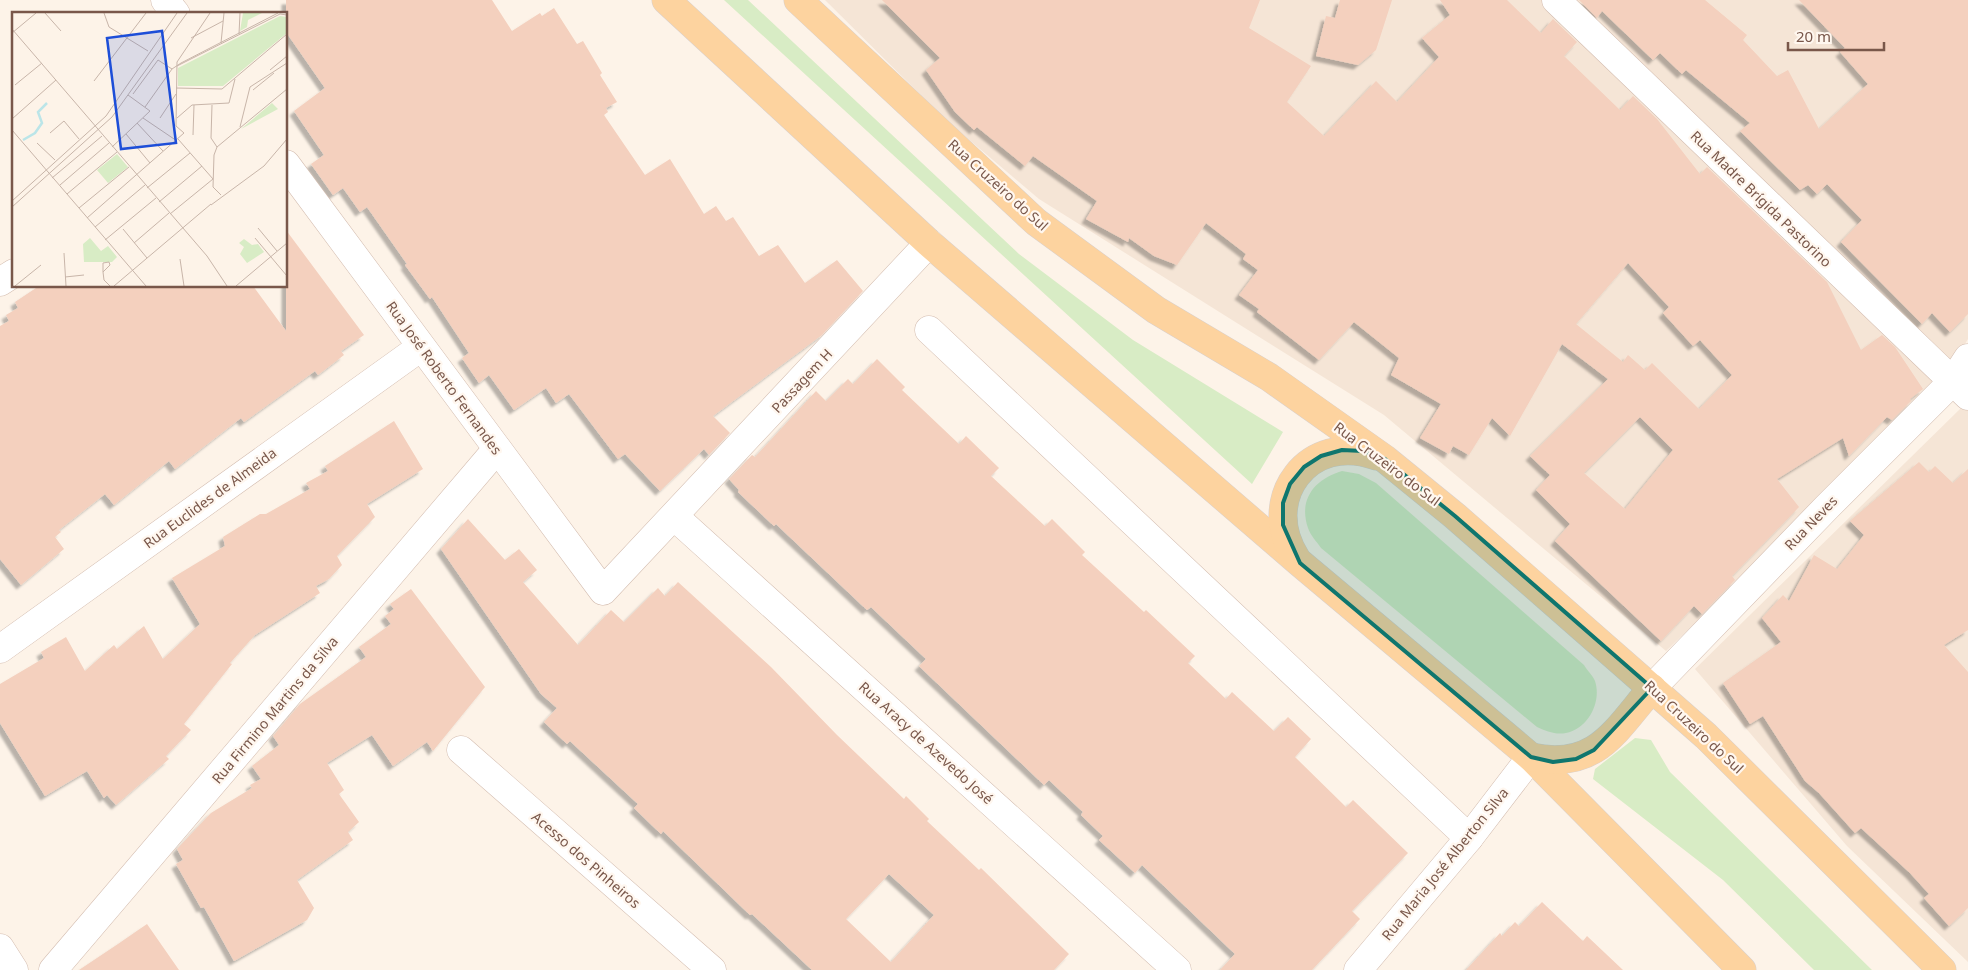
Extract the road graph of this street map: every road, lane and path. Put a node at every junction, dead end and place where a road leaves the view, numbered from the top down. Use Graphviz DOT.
graph roads {
  1 [pos="166,0"];
  2 [pos="666,0"];
  3 [pos="798,0"];
  4 [pos="1556,0"];
  5 [pos="175,12"];
  6 [pos="288,167"];
  7 [pos="929,243"];
  8 [pos="12,274"];
  9 [pos="0,282"];
  10 [pos="929,330"];
  11 [pos="420,347"];
  12 [pos="1968,358"];
  13 [pos="1960,389"];
  14 [pos="497,450"];
  15 [pos="1386,459"];
  16 [pos="675,517"];
  17 [pos="1300,564"];
  18 [pos="603,591"];
  19 [pos="0,649"];
  20 [pos="1652,688"];
  21 [pos="461,750"];
  22 [pos="1531,757"];
  23 [pos="1469,838"];
  24 [pos="0,948"];
  25 [pos="14,970"];
  26 [pos="53,970"];
  27 [pos="712,970"];
  28 [pos="1177,970"];
  29 [pos="1358,970"];
  30 [pos="1742,970"];
  31 [pos="1942,970"];
  1 -- 5 [label="street"];
  2 -- 7 [label="main road"];
  3 -- 15 [label="main road, Rua Cruzeiro do Sul"];
  4 -- 13 [label="street, Rua Madre Brígida Pastorino"];
  6 -- 11 [label="street, Rua José Roberto Fernandes"];
  7 -- 16 [label="street, Passagem H"];
  7 -- 17 [label="main road"];
  8 -- 9 [label="street"];
  10 -- 23 [label="street"];
  11 -- 14 [label="street, Rua José Roberto Fernandes"];
  11 -- 19 [label="street, Rua Euclides de Almeida"];
  12 -- 13 [label="street, Rua Neves"];
  13 -- 20 [label="street, Rua Neves"];
  14 -- 18 [label="street, Rua José Roberto Fernandes"];
  14 -- 26 [label="street, Rua Firmino Martins da Silva"];
  15 -- 17 [label="main road"];
  15 -- 20 [label="main road, Rua Cruzeiro do Sul"];
  16 -- 18 [label="street, Passagem H"];
  16 -- 28 [label="street, Rua Aracy de Azevedo José"];
  17 -- 22 [label="main road"];
  20 -- 22 [label="main road"];
  20 -- 31 [label="main road, Rua Cruzeiro do Sul"];
  21 -- 27 [label="street, Acesso dos Pinheiros"];
  22 -- 23 [label="street, Rua Maria José Alberton Silva"];
  22 -- 30 [label="main road"];
  23 -- 29 [label="street, Rua Maria José Alberton Silva"];
  24 -- 25 [label="street"];
}
